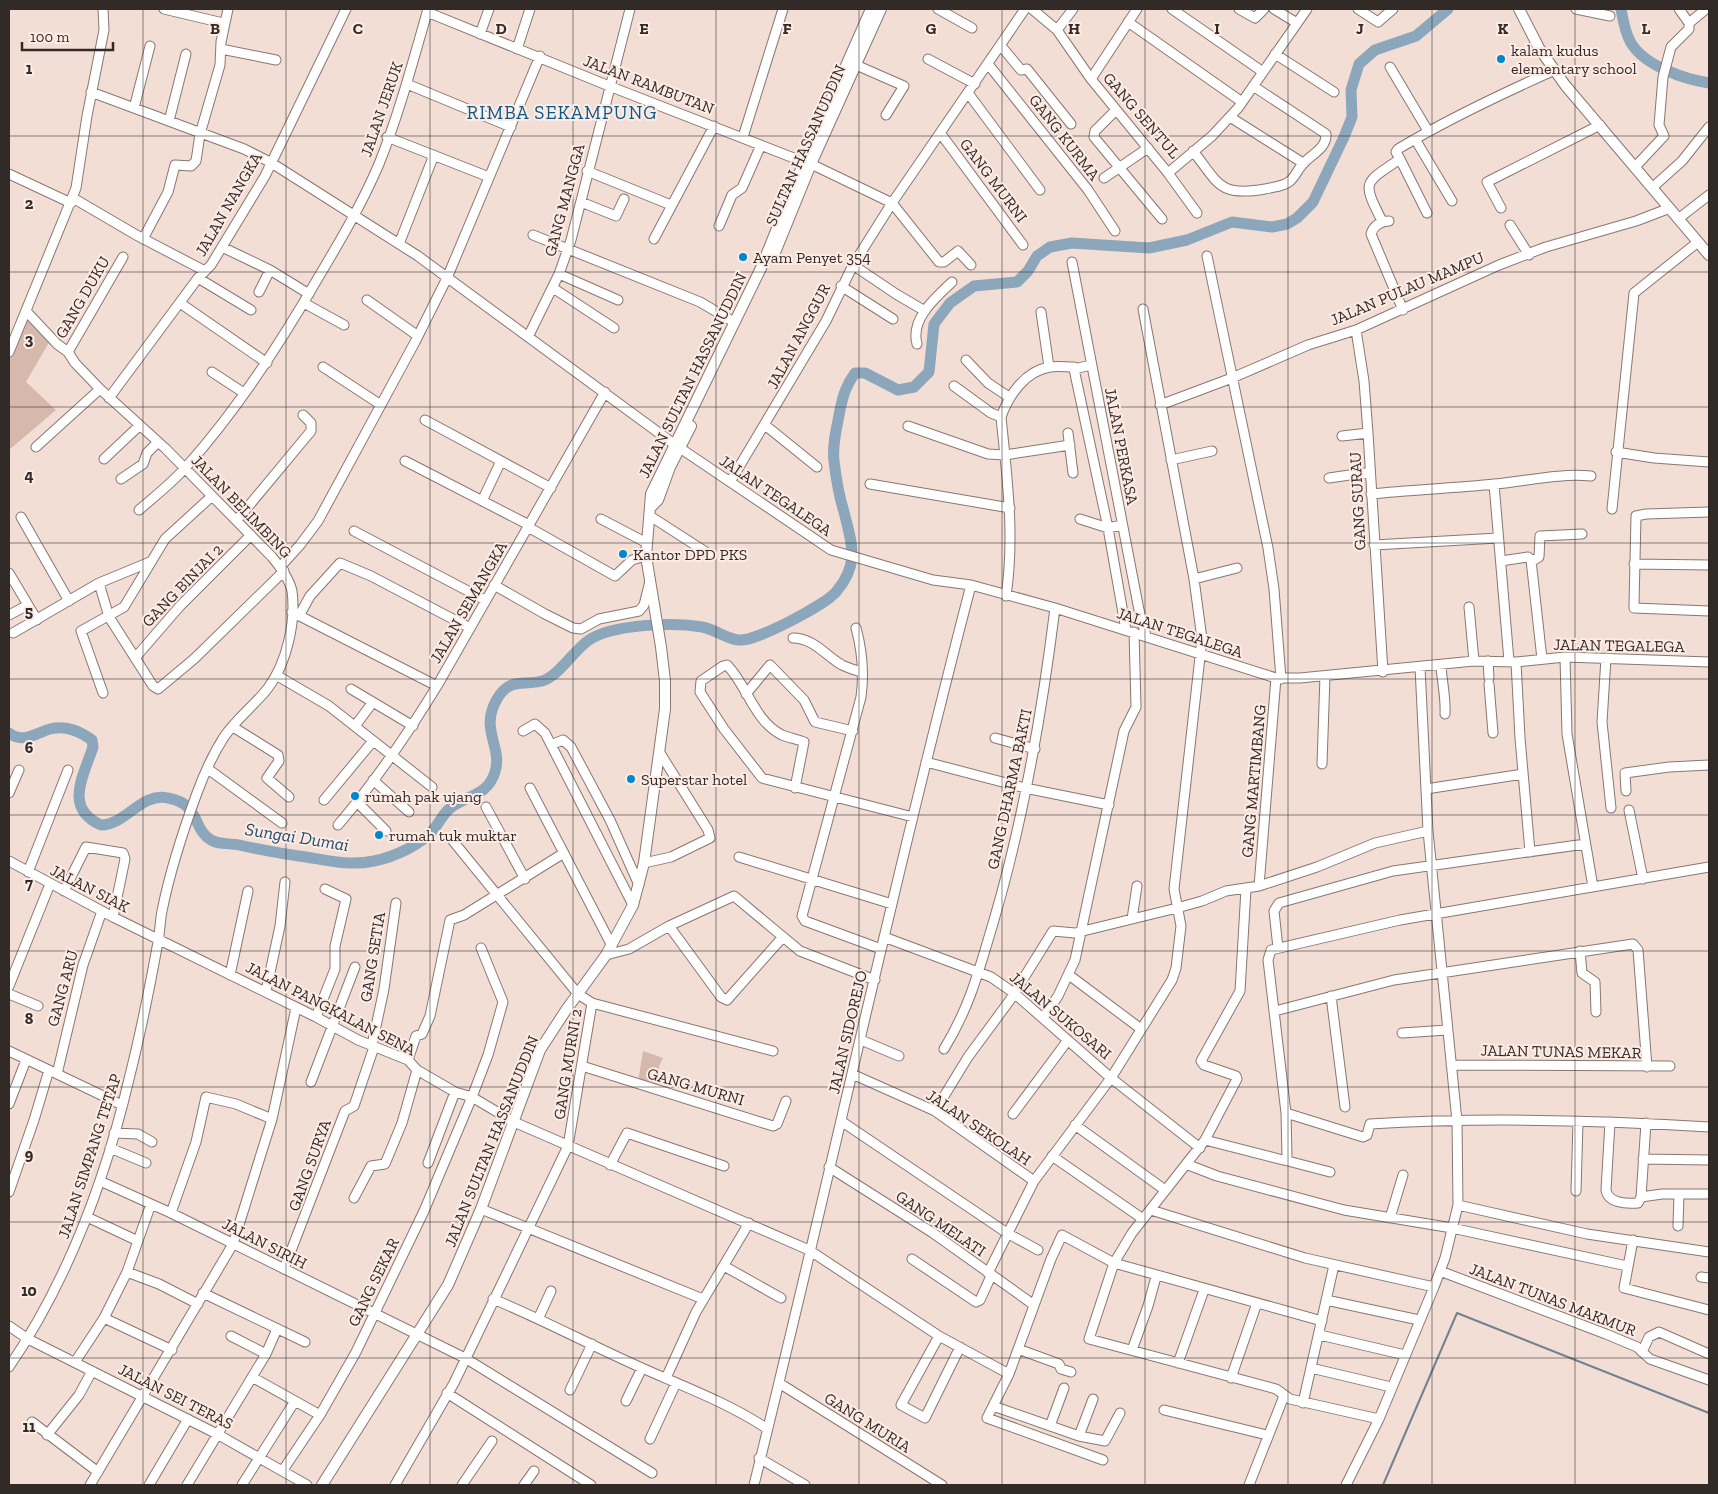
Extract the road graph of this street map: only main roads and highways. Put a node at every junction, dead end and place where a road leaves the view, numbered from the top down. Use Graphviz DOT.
graph roads {
  1 [pos="872,9"];
  2 [pos="881,9"];
  3 [pos="1520,9"];
  4 [pos="808,163"];
  5 [pos="782,225"];
  6 [pos="1709,254"];
  7 [pos="678,446"];
  8 [pos="661,647"];
  9 [pos="322,1485"];
  1 -- 4 [label="main road"];
  2 -- 4 [label="main road, SULTAN HASSANUDDIN"];
  3 -- 6 [label="main road"];
  4 -- 5 [label="main road, SULTAN HASSANUDDIN"];
  5 -- 7 [label="main road, JALAN SULTAN HASSANUDDIN"];
  5 -- 7 [label="main road, SULTAN HASSANUDDIN"];
  7 -- 8 [label="main road, SULTAN HASSANUDDIN"];
  8 -- 9 [label="main road, JALAN SULTAN HASSANUDDIN"];
}
